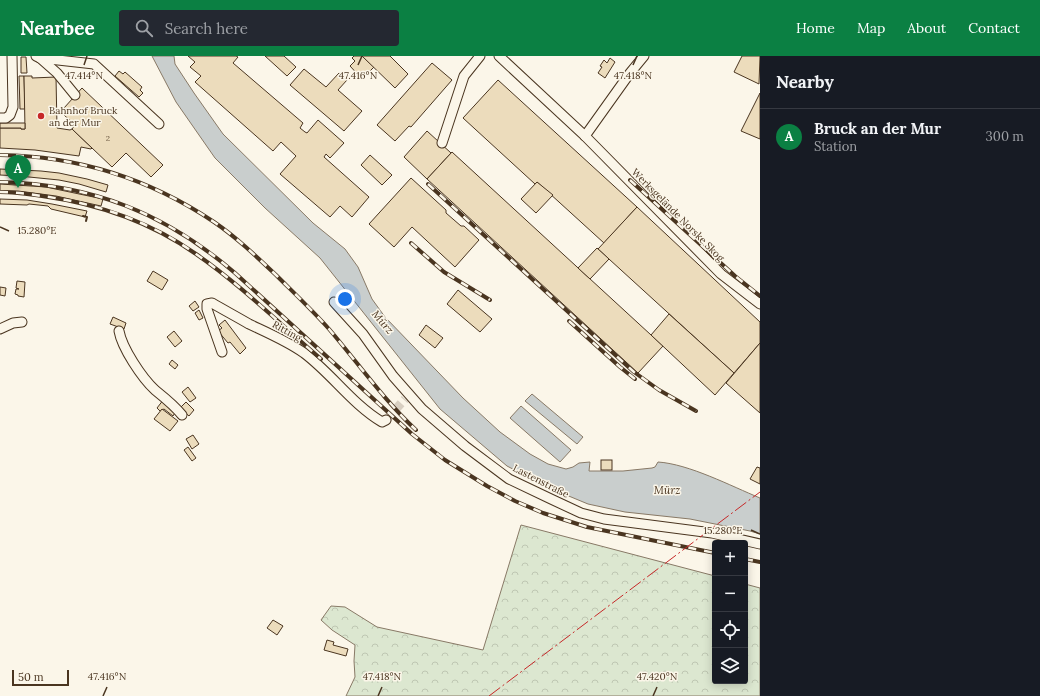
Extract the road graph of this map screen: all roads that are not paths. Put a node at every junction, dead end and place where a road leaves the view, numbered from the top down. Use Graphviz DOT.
graph roads {
  1 [pos="12,56"];
  2 [pos="480,56"];
  3 [pos="499,56"];
  4 [pos="644,56"];
  5 [pos="38,57"];
  6 [pos="75,95"];
  7 [pos="0,118"];
  8 [pos="159,124"];
  9 [pos="585,136"];
  10 [pos="442,143"];
  11 [pos="334,302"];
  12 [pos="760,304"];
  13 [pos="22,322"];
  14 [pos="0,329"];
  15 [pos="119,331"];
  16 [pos="222,352"];
  17 [pos="182,415"];
  18 [pos="386,420"];
  19 [pos="760,544"];
  1 -- 7 [label="street"];
  2 -- 10 [label="street"];
  3 -- 9 [label="street, Werksgelände Norske Skog"];
  4 -- 9 [label="street"];
  5 -- 6 [label="street"];
  5 -- 8 [label="street"];
  9 -- 12 [label="street, Werksgelände Norske Skog"];
  11 -- 19 [label="street, Lastenstraße"];
  13 -- 14 [label="street"];
  15 -- 17 [label="street"];
  16 -- 18 [label="street, Ritting"];
}
